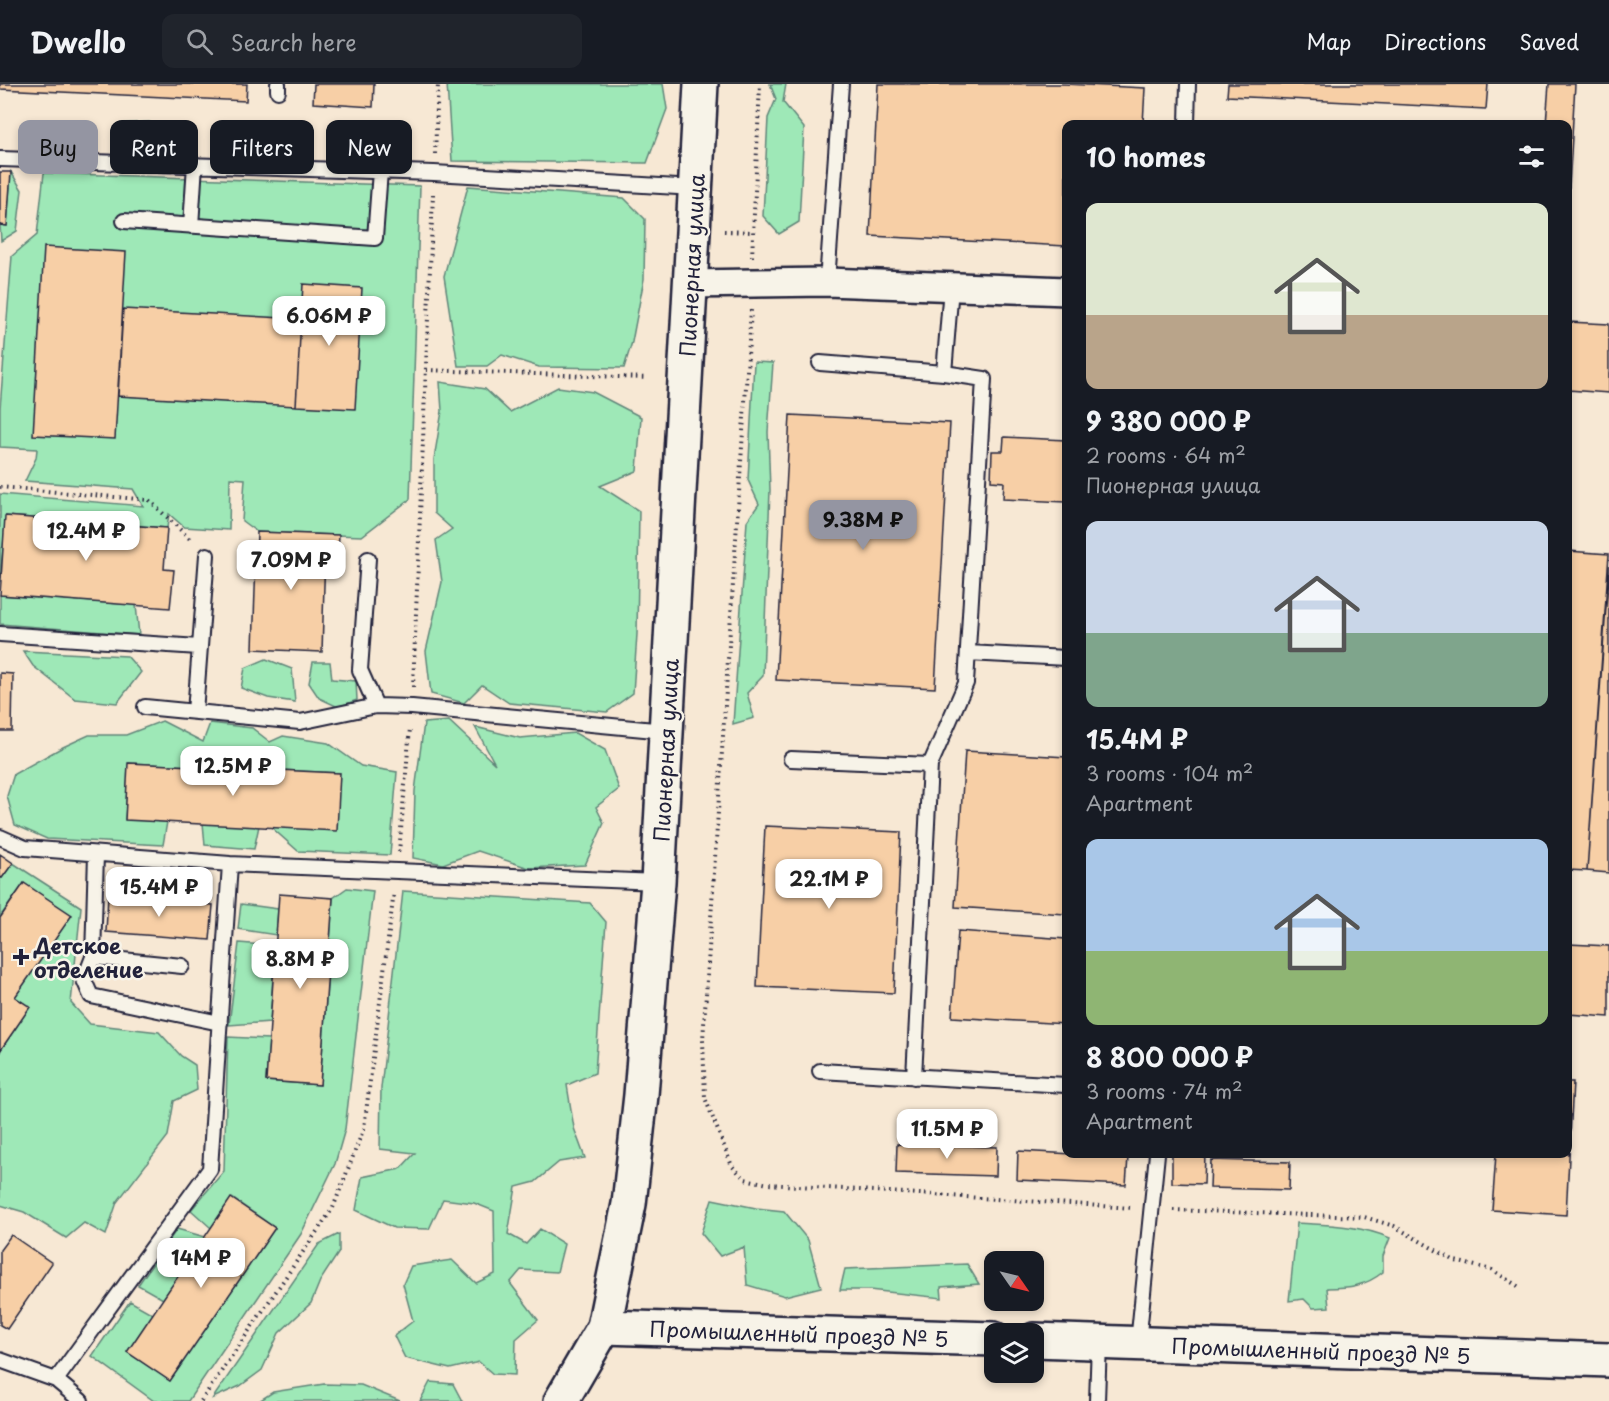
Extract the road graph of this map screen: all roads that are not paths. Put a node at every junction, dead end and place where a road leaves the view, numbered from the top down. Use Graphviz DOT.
graph roads {
  1 [pos="701,84"];
  2 [pos="841,84"];
  3 [pos="1188,84"];
  4 [pos="1187,120"];
  5 [pos="0,159"];
  6 [pos="110,162"];
  7 [pos="198,164"];
  8 [pos="326,169"];
  9 [pos="412,172"];
  10 [pos="195,174"];
  11 [pos="380,174"];
  12 [pos="695,188"];
  13 [pos="124,221"];
  14 [pos="192,226"];
  15 [pos="827,282"];
  16 [pos="689,284"];
  17 [pos="951,287"];
  18 [pos="1062,291"];
  19 [pos="820,363"];
  20 [pos="944,373"];
  21 [pos="207,555"];
  22 [pos="368,558"];
  23 [pos="0,634"];
  24 [pos="200,647"];
  25 [pos="968,653"];
  26 [pos="1062,658"];
  27 [pos="376,706"];
  28 [pos="145,707"];
  29 [pos="195,712"];
  30 [pos="665,731"];
  31 [pos="791,759"];
  32 [pos="930,765"];
  33 [pos="0,837"];
  34 [pos="96,854"];
  35 [pos="230,864"];
  36 [pos="658,882"];
  37 [pos="93,957"];
  38 [pos="182,966"];
  39 [pos="220,1023"];
  40 [pos="820,1071"];
  41 [pos="914,1077"];
  42 [pos="1062,1085"];
  43 [pos="1157,1158"];
  44 [pos="604,1327"];
  45 [pos="984,1339"];
  46 [pos="1044,1340"];
  47 [pos="1099,1342"];
  48 [pos="1138,1343"];
  49 [pos="0,1360"];
  50 [pos="1609,1360"];
  51 [pos="56,1380"];
  52 [pos="81,1401"];
  53 [pos="561,1401"];
  54 [pos="1097,1401"];
  1 -- 12 [label="main road, Пионерная улица"];
  2 -- 15 [label="lane"];
  3 -- 4 [label="lane"];
  5 -- 6 [label="lane"];
  7 -- 8 [label="lane"];
  9 -- 12 [label="lane"];
  10 -- 14 [label="lane"];
  11 -- 14 [label="lane"];
  12 -- 16 [label="main road, Пионерная улица"];
  13 -- 14 [label="lane"];
  15 -- 16 [label="street"];
  15 -- 17 [label="street"];
  16 -- 30 [label="main road, Пионерная улица"];
  17 -- 18 [label="street"];
  17 -- 20 [label="lane"];
  19 -- 20 [label="lane"];
  20 -- 25 [label="lane"];
  21 -- 24 [label="lane"];
  22 -- 27 [label="lane"];
  23 -- 24 [label="lane"];
  24 -- 29 [label="lane"];
  25 -- 26 [label="lane"];
  25 -- 32 [label="lane"];
  27 -- 29 [label="lane"];
  27 -- 30 [label="lane"];
  28 -- 29 [label="lane"];
  30 -- 36 [label="main road, Пионерная улица"];
  31 -- 32 [label="lane"];
  32 -- 41 [label="lane"];
  33 -- 34 [label="lane"];
  34 -- 35 [label="lane"];
  34 -- 37 [label="lane"];
  35 -- 36 [label="lane"];
  35 -- 39 [label="lane"];
  36 -- 44 [label="main road, Пионерная улица"];
  37 -- 38 [label="lane"];
  37 -- 39 [label="lane"];
  39 -- 51 [label="lane"];
  40 -- 41 [label="lane"];
  41 -- 42 [label="lane"];
  43 -- 48 [label="lane"];
  44 -- 45 [label="main road, Промышленный проезд № 5"];
  44 -- 53 [label="main road, Пионерная улица"];
  46 -- 47 [label="main road, Промышленный проезд № 5"];
  47 -- 48 [label="main road, Промышленный проезд № 5"];
  47 -- 54 [label="lane"];
  48 -- 50 [label="main road, Промышленный проезд № 5"];
  49 -- 51 [label="lane"];
  51 -- 52 [label="lane"];
}
